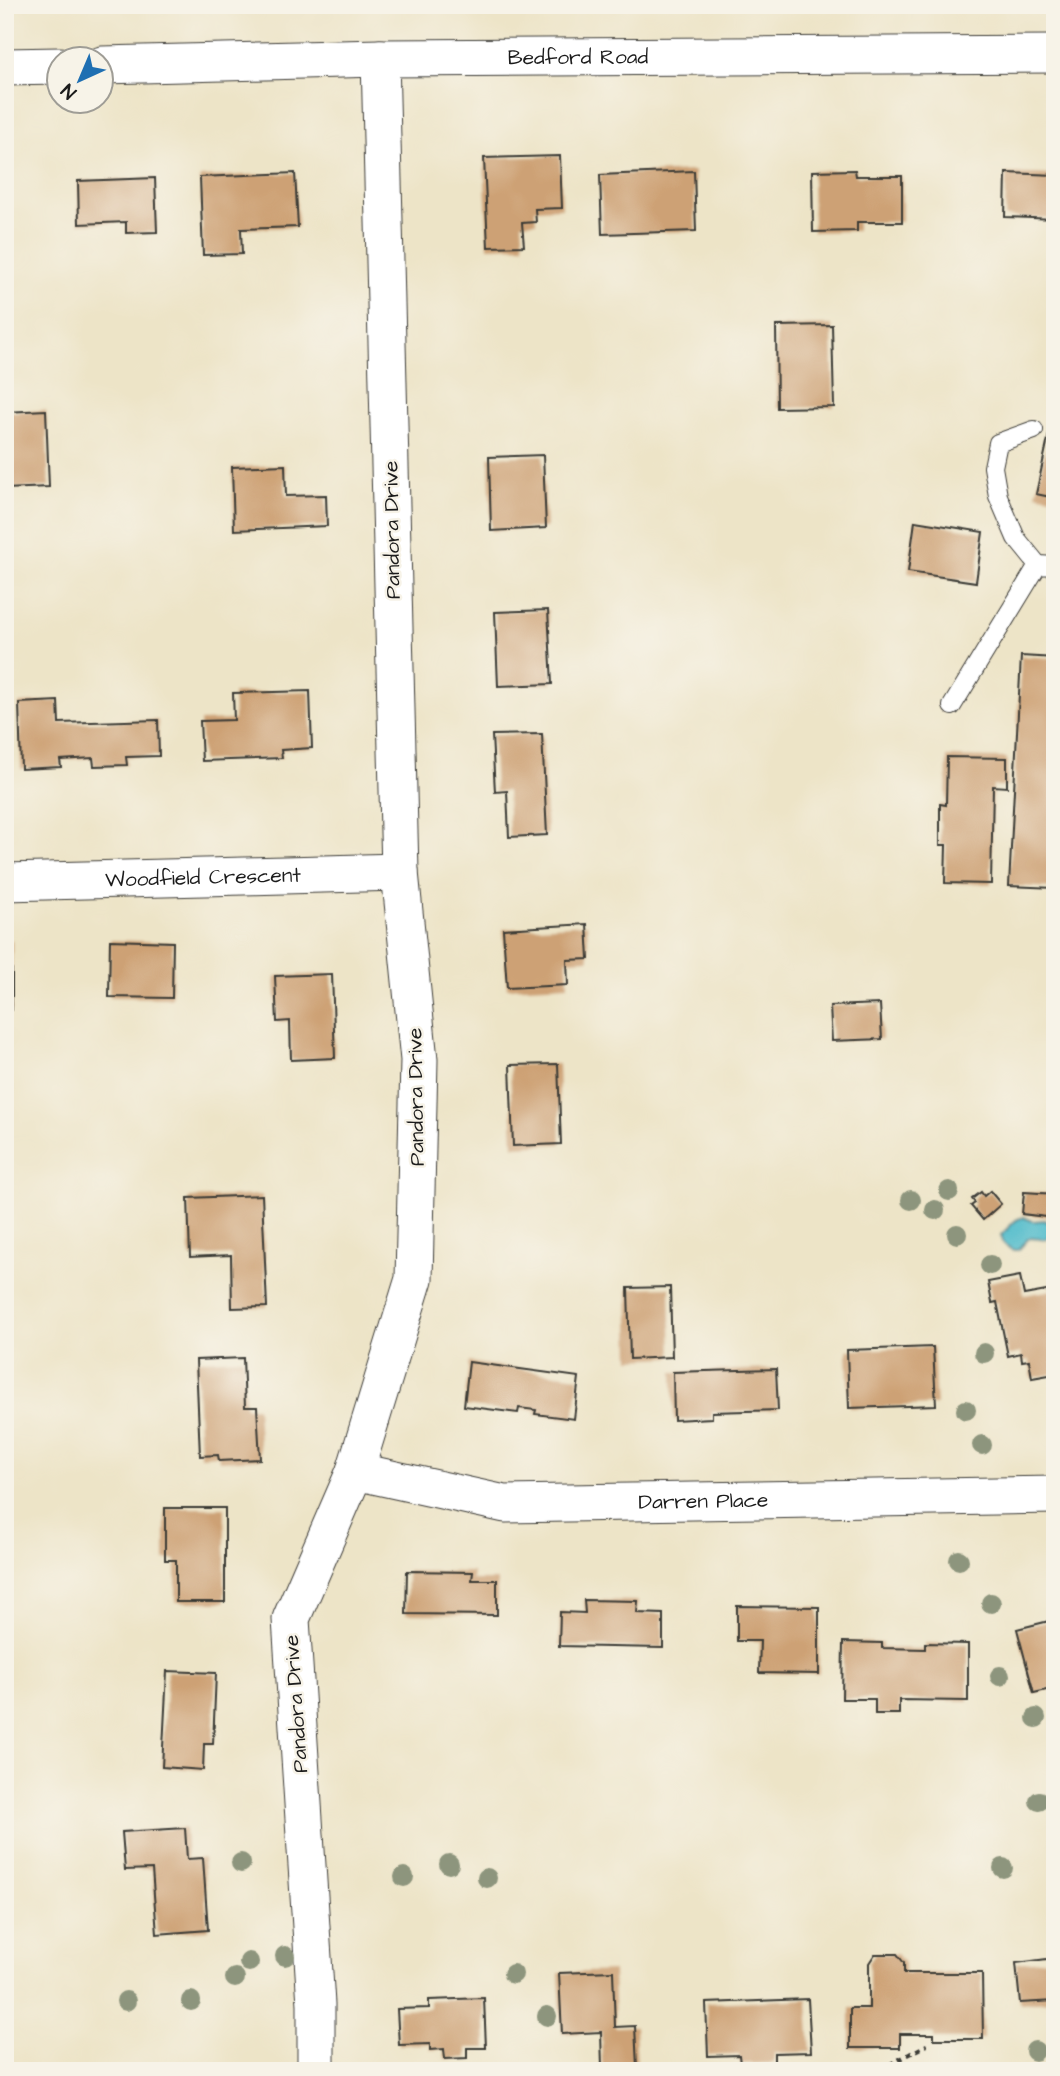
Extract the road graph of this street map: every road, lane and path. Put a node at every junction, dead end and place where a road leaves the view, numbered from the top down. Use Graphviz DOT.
graph roads {
  1 [pos="1055,54"];
  2 [pos="380,58"];
  3 [pos="116,65"];
  4 [pos="46,67"];
  5 [pos="5,68"];
  6 [pos="1034,430"];
  7 [pos="1046,565"];
  8 [pos="952,706"];
  9 [pos="400,872"];
  10 [pos="5,883"];
  11 [pos="355,1471"];
  12 [pos="1055,1495"];
  13 [pos="928,2045"];
  14 [pos="881,2069"];
  15 [pos="316,2071"];
  1 -- 2 [label="street, Bedford Road"];
  2 -- 3 [label="street, Bedford Road"];
  2 -- 9 [label="street, Pandora Drive"];
  4 -- 5 [label="street"];
  6 -- 7 [label="lane"];
  7 -- 8 [label="lane"];
  9 -- 10 [label="street, Woodfield Crescent"];
  9 -- 11 [label="street, Pandora Drive"];
  11 -- 12 [label="street, Darren Place"];
  11 -- 15 [label="street, Pandora Drive"];
  13 -- 14 [label="path"];
}
